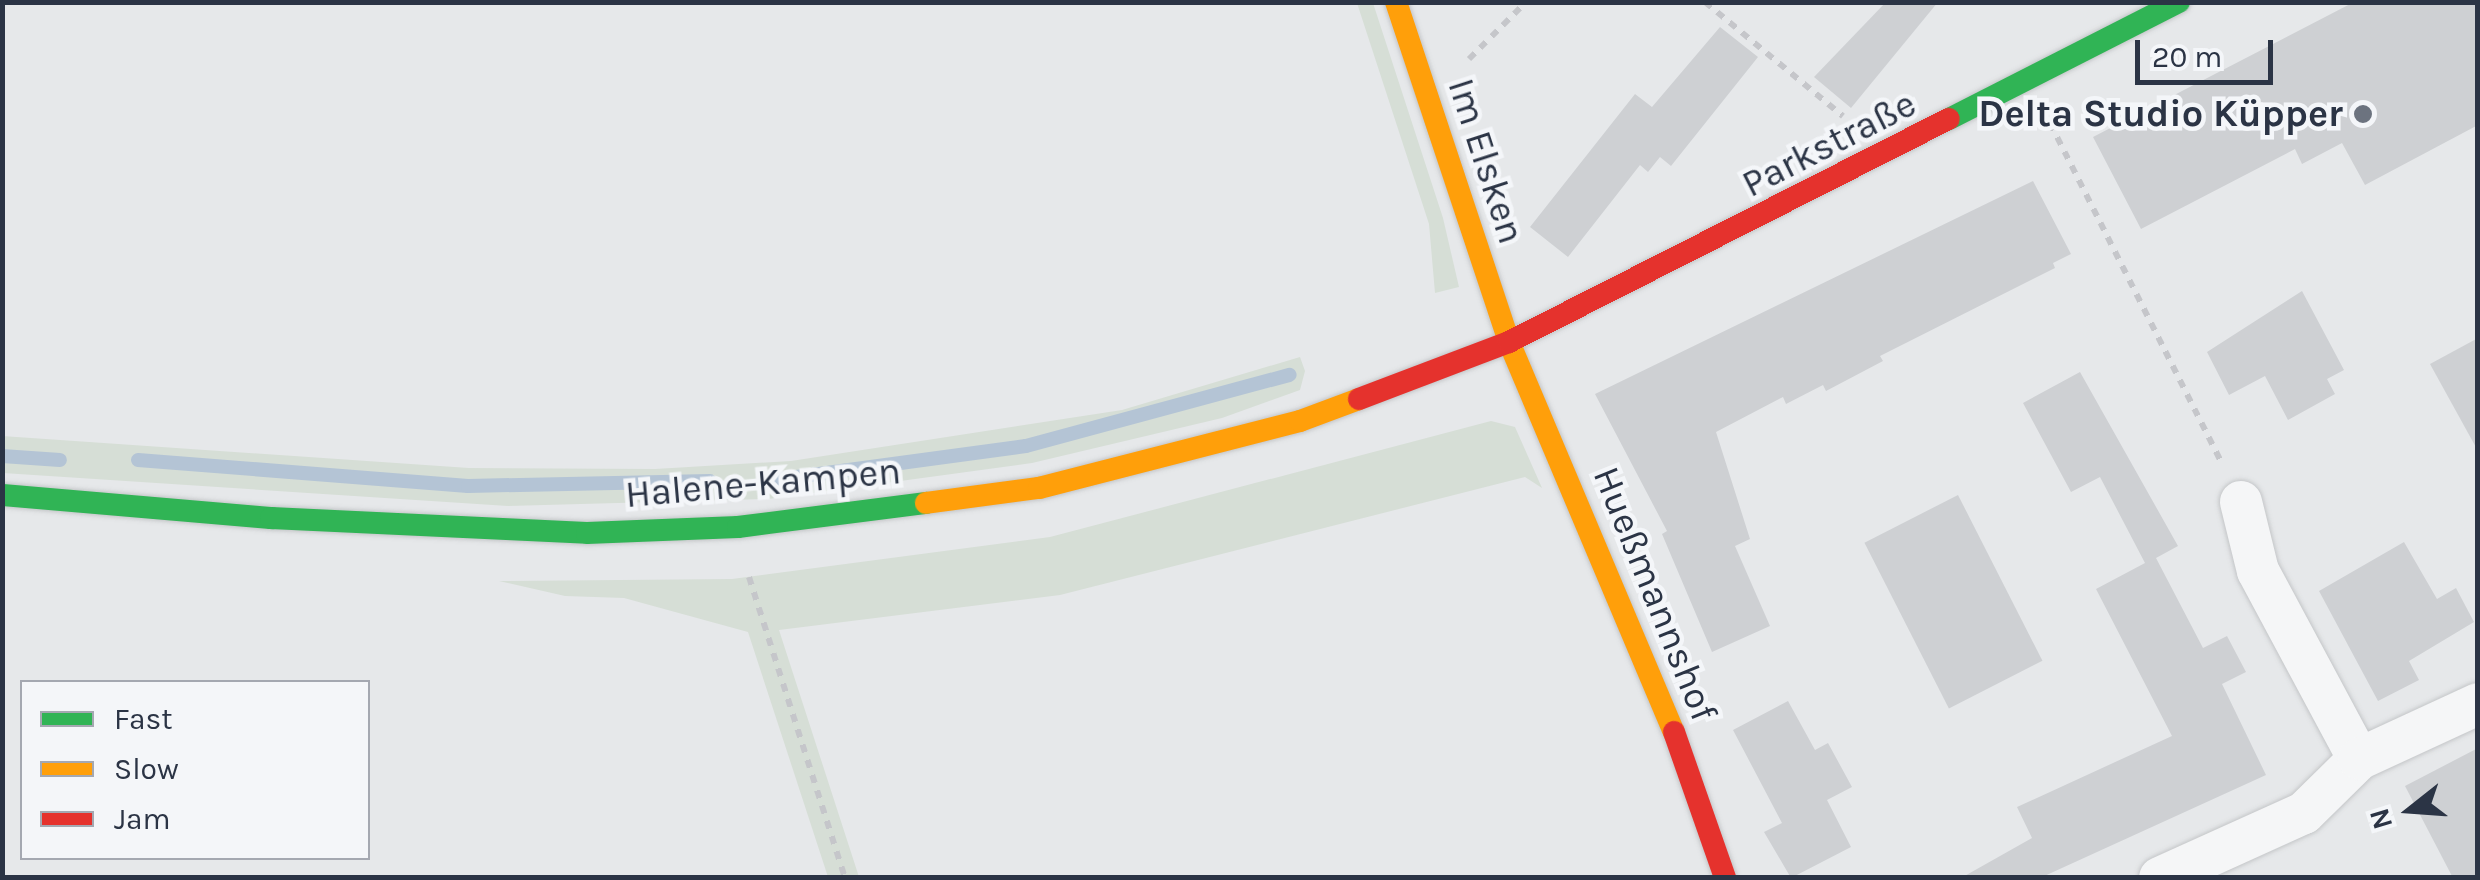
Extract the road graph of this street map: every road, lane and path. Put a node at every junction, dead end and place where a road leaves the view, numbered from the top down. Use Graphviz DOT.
graph roads {
  1 [pos="1396,2"];
  2 [pos="1526,2"];
  3 [pos="1705,2"];
  4 [pos="2179,2"];
  5 [pos="2028,79"];
  6 [pos="1430,99"];
  7 [pos="1888,152"];
  8 [pos="1508,342"];
  9 [pos="2,495"];
  10 [pos="2241,502"];
  11 [pos="748,575"];
  12 [pos="2478,704"];
  13 [pos="2359,759"];
  14 [pos="845,878"];
  15 [pos="1724,878"];
  16 [pos="2160,878"];
  1 -- 6 [label="street, Im Elsken"];
  2 -- 6 [label="path"];
  3 -- 7 [label="path"];
  4 -- 5 [label="street, Parkstraße"];
  5 -- 7 [label="street, Parkstraße"];
  5 -- 10 [label="path"];
  6 -- 8 [label="street, Im Elsken"];
  7 -- 8 [label="street, Parkstraße"];
  8 -- 9 [label="street, Halene-Kampen"];
  8 -- 15 [label="street, Hueßmannshof"];
  10 -- 13 [label="street"];
  11 -- 14 [label="path"];
  12 -- 13 [label="street"];
  13 -- 16 [label="street"];
}
